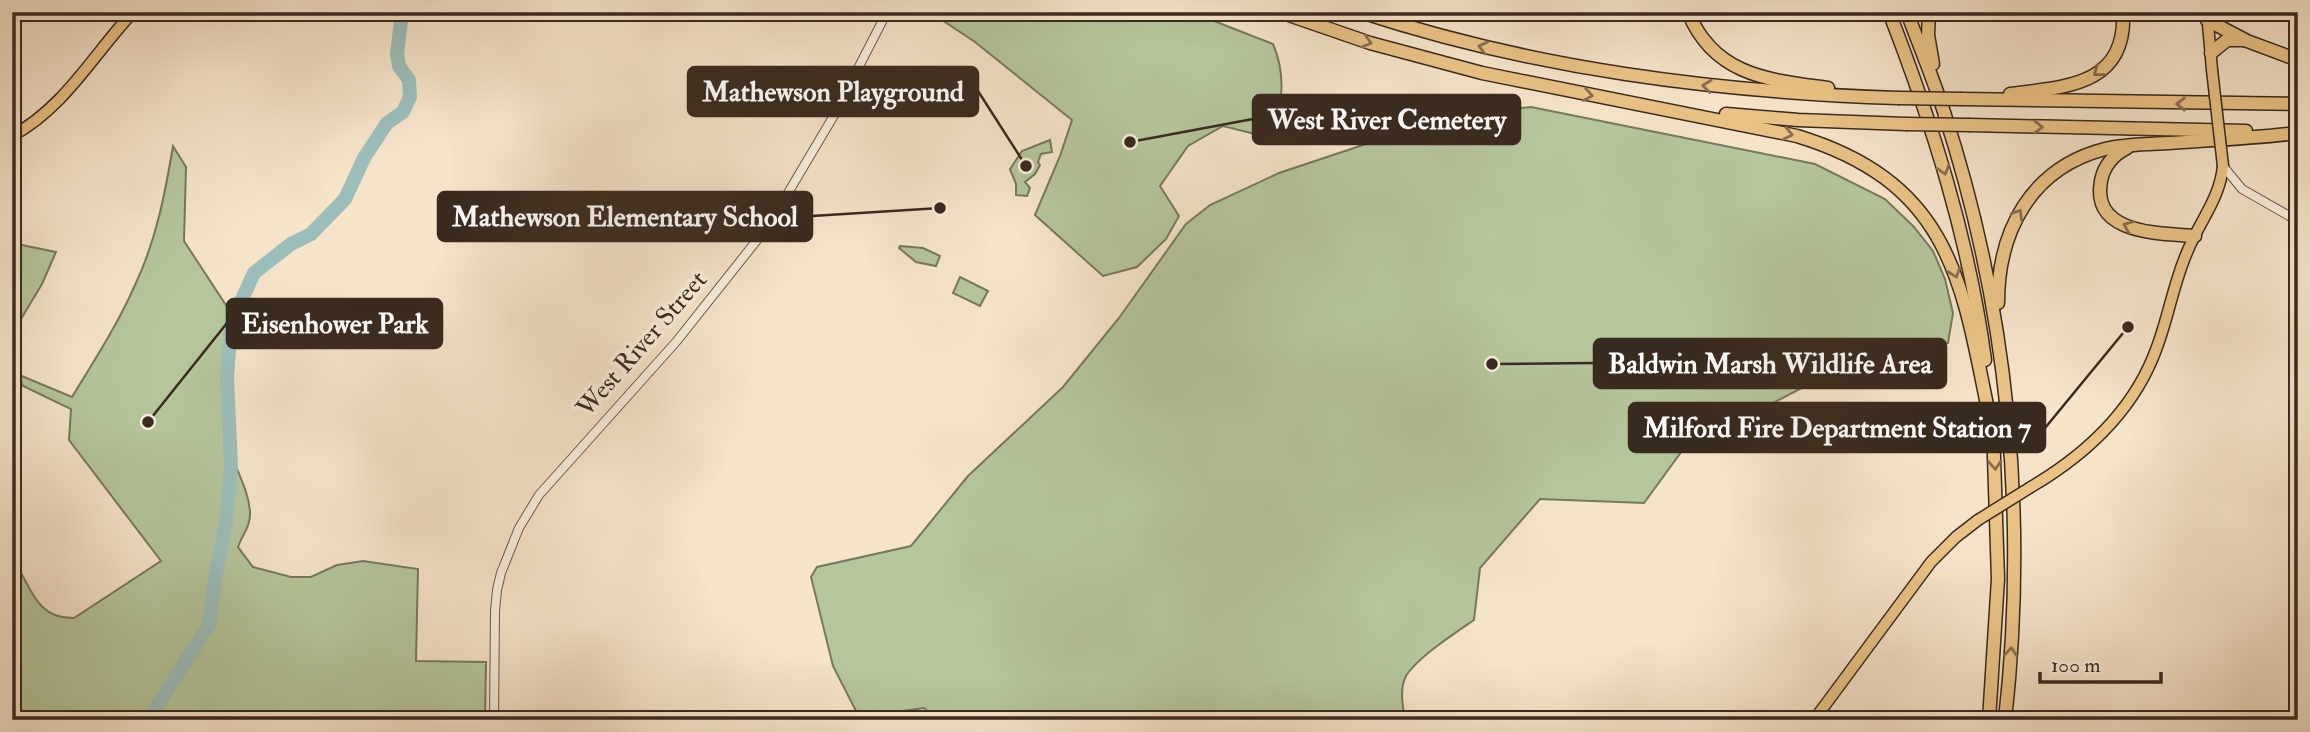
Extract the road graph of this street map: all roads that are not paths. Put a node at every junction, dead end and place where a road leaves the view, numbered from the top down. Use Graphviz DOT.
graph roads {
  1 [pos="133,12"];
  2 [pos="887,12"];
  3 [pos="1280,12"];
  4 [pos="1360,12"];
  5 [pos="1688,12"];
  6 [pos="1881,12"];
  7 [pos="1889,12"];
  8 [pos="1906,12"];
  9 [pos="1929,12"];
  10 [pos="2123,12"];
  11 [pos="2207,16"];
  12 [pos="2247,41"];
  13 [pos="2211,53"];
  14 [pos="2298,60"];
  15 [pos="1898,98"];
  16 [pos="1962,99"];
  17 [pos="1625,102"];
  18 [pos="1923,104"];
  19 [pos="2298,104"];
  20 [pos="1943,109"];
  21 [pos="2298,132"];
  22 [pos="12,136"];
  23 [pos="2130,146"];
  24 [pos="2223,166"];
  25 [pos="2298,221"];
  26 [pos="2195,236"];
  27 [pos="2000,352"];
  28 [pos="1993,435"];
  29 [pos="494,720"];
  30 [pos="1814,720"];
  31 [pos="1989,720"];
  32 [pos="2005,720"];
  1 -- 22 [label="main road"];
  2 -- 29 [label="street, West River Street"];
  3 -- 17 [label="highway, one-way"];
  15 -- 4 [label="highway, one-way"];
  5 -- 15 [label="highway"];
  6 -- 18 [label="highway"];
  7 -- 18 [label="highway"];
  8 -- 20 [label="highway"];
  9 -- 20 [label="highway"];
  10 -- 16 [label="highway, one-way"];
  11 -- 12 [label="highway"];
  11 -- 13 [label="main road"];
  12 -- 13 [label="highway"];
  12 -- 14 [label="highway"];
  13 -- 24 [label="main road, bridge"];
  15 -- 16 [label="highway, bridge"];
  19 -- 16 [label="highway, one-way"];
  17 -- 21 [label="highway, one-way, bridge"];
  17 -- 28 [label="highway, one-way"];
  18 -- 28 [label="highway, one-way"];
  20 -- 27 [label="highway"];
  21 -- 23 [label="highway"];
  26 -- 23 [label="highway, one-way"];
  27 -- 23 [label="highway, one-way"];
  24 -- 25 [label="street"];
  24 -- 26 [label="main road"];
  26 -- 30 [label="main road, bridge"];
  32 -- 27 [label="highway, one-way"];
  28 -- 31 [label="highway, one-way"];
}
